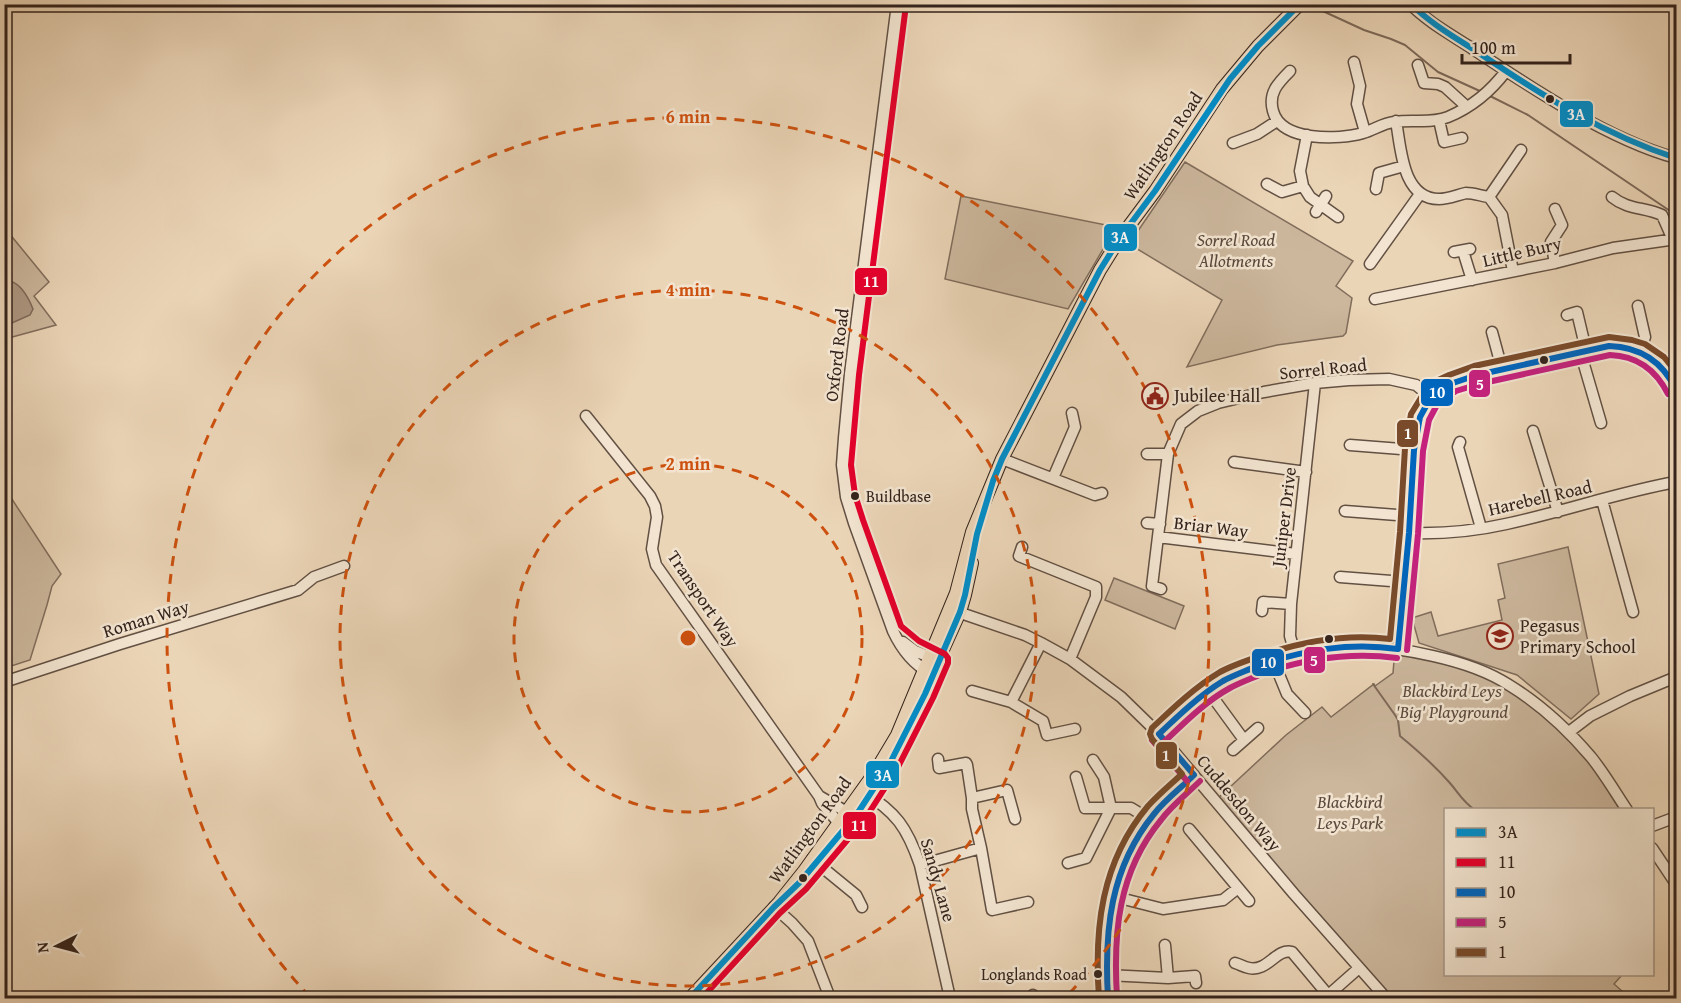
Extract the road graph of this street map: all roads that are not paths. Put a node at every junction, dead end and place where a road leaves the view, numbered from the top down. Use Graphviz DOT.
graph roads {
  1 [pos="897,4"];
  2 [pos="1300,4"];
  3 [pos="1410,4"];
  4 [pos="1354,62"];
  5 [pos="1418,64"];
  6 [pos="1290,71"];
  7 [pos="1506,71"];
  8 [pos="1468,106"];
  9 [pos="1439,120"];
  10 [pos="1277,121"];
  11 [pos="1396,121"];
  12 [pos="1365,132"];
  13 [pos="1307,135"];
  14 [pos="1462,138"];
  15 [pos="1233,143"];
  16 [pos="1521,150"];
  17 [pos="1677,158"];
  18 [pos="1404,166"];
  19 [pos="1267,184"];
  20 [pos="1303,186"];
  21 [pos="1376,189"];
  22 [pos="1420,194"];
  23 [pos="1489,197"];
  24 [pos="1612,197"];
  25 [pos="1555,208"];
  26 [pos="1338,217"];
  27 [pos="1675,239"];
  28 [pos="1462,251"];
  29 [pos="1555,263"];
  30 [pos="1370,264"];
  31 [pos="1513,272"];
  32 [pos="1472,280"];
  33 [pos="1375,299"];
  34 [pos="1638,306"];
  35 [pos="1567,315"];
  36 [pos="1492,332"];
  37 [pos="1583,350"];
  38 [pos="1640,352"];
  39 [pos="1502,369"];
  40 [pos="1315,383"];
  41 [pos="1675,383"];
  42 [pos="1431,397"];
  43 [pos="1072,413"];
  44 [pos="586,416"];
  45 [pos="1601,423"];
  46 [pos="1533,431"];
  47 [pos="1461,442"];
  48 [pos="1350,445"];
  49 [pos="1414,450"];
  50 [pos="1147,454"];
  51 [pos="1168,454"];
  52 [pos="1002,459"];
  53 [pos="1234,462"];
  54 [pos="1306,472"];
  55 [pos="1053,478"];
  56 [pos="1677,482"];
  57 [pos="1102,493"];
  58 [pos="1602,500"];
  59 [pos="1345,511"];
  60 [pos="1558,512"];
  61 [pos="1410,516"];
  62 [pos="1147,523"];
  63 [pos="1160,524"];
  64 [pos="1481,528"];
  65 [pos="1409,533"];
  66 [pos="1158,537"];
  67 [pos="1022,547"];
  68 [pos="1296,554"];
  69 [pos="344,566"];
  70 [pos="1340,577"];
  71 [pos="1404,582"];
  72 [pos="1161,590"];
  73 [pos="1291,604"];
  74 [pos="955,610"];
  75 [pos="1262,611"];
  76 [pos="1633,612"];
  77 [pos="893,631"];
  78 [pos="1041,643"];
  79 [pos="1398,649"];
  80 [pos="1295,654"];
  81 [pos="934,659"];
  82 [pos="1071,660"];
  83 [pos="1273,660"];
  84 [pos="928,672"];
  85 [pos="1677,677"];
  86 [pos="4,682"];
  87 [pos="972,691"];
  88 [pos="1209,692"];
  89 [pos="1011,702"];
  90 [pos="1303,707"];
  91 [pos="1258,728"];
  92 [pos="1075,729"];
  93 [pos="1569,732"];
  94 [pos="1159,734"];
  95 [pos="1244,740"];
  96 [pos="1233,750"];
  97 [pos="1093,760"];
  98 [pos="939,767"];
  99 [pos="1194,776"];
  100 [pos="1076,777"];
  101 [pos="865,793"];
  102 [pos="972,798"];
  103 [pos="1111,808"];
  104 [pos="1626,808"];
  105 [pos="1677,817"];
  106 [pos="844,819"];
  107 [pos="1015,819"];
  108 [pos="1149,819"];
  109 [pos="1654,826"];
  110 [pos="1189,829"];
  111 [pos="981,848"];
  112 [pos="1654,850"];
  113 [pos="814,861"];
  114 [pos="1068,863"];
  115 [pos="920,865"];
  116 [pos="1677,884"];
  117 [pos="1238,888"];
  118 [pos="1112,896"];
  119 [pos="1249,901"];
  120 [pos="1028,902"];
  121 [pos="777,904"];
  122 [pos="861,907"];
  123 [pos="1165,945"];
  124 [pos="1235,963"];
  125 [pos="1359,968"];
  126 [pos="1107,975"];
  127 [pos="1168,978"];
  128 [pos="1196,983"];
  129 [pos="1326,997"];
  130 [pos="690,999"];
  131 [pos="830,999"];
  132 [pos="950,999"];
  133 [pos="1108,999"];
  134 [pos="1386,999"];
  1 -- 77 [label="street, Oxford Road"];
  2 -- 52 [label="main road, Watlington Road"];
  3 -- 7 [label="street"];
  4 -- 12 [label="street"];
  5 -- 8 [label="street"];
  6 -- 10 [label="street"];
  7 -- 8 [label="street"];
  7 -- 17 [label="street"];
  8 -- 9 [label="street"];
  9 -- 11 [label="street"];
  9 -- 14 [label="street"];
  10 -- 13 [label="street"];
  10 -- 15 [label="street"];
  11 -- 12 [label="street"];
  11 -- 18 [label="street"];
  12 -- 13 [label="street"];
  13 -- 20 [label="street"];
  16 -- 23 [label="street"];
  18 -- 21 [label="street"];
  18 -- 22 [label="street"];
  19 -- 20 [label="street"];
  20 -- 26 [label="street"];
  22 -- 23 [label="street"];
  22 -- 30 [label="street"];
  23 -- 31 [label="street"];
  24 -- 27 [label="street"];
  25 -- 29 [label="street"];
  27 -- 29 [label="street, Little Bury"];
  28 -- 32 [label="street"];
  29 -- 31 [label="street, Little Bury"];
  31 -- 32 [label="street, Little Bury"];
  32 -- 33 [label="street, Little Bury"];
  34 -- 38 [label="street"];
  35 -- 37 [label="street"];
  36 -- 39 [label="street"];
  37 -- 38 [label="street"];
  37 -- 39 [label="street"];
  37 -- 45 [label="street"];
  38 -- 41 [label="street"];
  39 -- 42 [label="street"];
  40 -- 42 [label="street, Sorrel Road"];
  40 -- 51 [label="street, Sorrel Road"];
  40 -- 54 [label="street, Juniper Drive"];
  42 -- 49 [label="street"];
  43 -- 55 [label="street"];
  44 -- 106 [label="street, Transport Way"];
  46 -- 60 [label="street"];
  47 -- 64 [label="street"];
  48 -- 49 [label="street"];
  49 -- 61 [label="street"];
  50 -- 51 [label="street"];
  51 -- 63 [label="street, Sorrel Road"];
  52 -- 55 [label="street"];
  52 -- 74 [label="main road, Watlington Road"];
  53 -- 54 [label="street"];
  54 -- 68 [label="street, Juniper Drive"];
  55 -- 57 [label="street"];
  56 -- 58 [label="street, Harebell Road"];
  58 -- 60 [label="street, Harebell Road"];
  58 -- 76 [label="street"];
  59 -- 61 [label="street"];
  60 -- 64 [label="street, Harebell Road"];
  61 -- 65 [label="street"];
  62 -- 63 [label="street"];
  63 -- 66 [label="street, Sorrel Road"];
  64 -- 65 [label="street, Harebell Road"];
  65 -- 71 [label="street"];
  66 -- 68 [label="street, Briar Way"];
  66 -- 72 [label="street, Sorrel Road"];
  67 -- 82 [label="street"];
  68 -- 73 [label="street, Juniper Drive"];
  69 -- 86 [label="street, Roman Way"];
  70 -- 71 [label="street"];
  71 -- 79 [label="street"];
  73 -- 75 [label="street"];
  73 -- 80 [label="street, Juniper Drive"];
  74 -- 78 [label="street, Cuddesdon Way"];
  74 -- 81 [label="main road, Watlington Road"];
  77 -- 81 [label="street, Oxford Road"];
  77 -- 84 [label="street, Oxford Road"];
  78 -- 82 [label="street, Cuddesdon Way"];
  78 -- 89 [label="street"];
  79 -- 80 [label="street"];
  79 -- 93 [label="street"];
  80 -- 83 [label="street"];
  81 -- 84 [label="main road, Watlington Road"];
  82 -- 94 [label="street, Cuddesdon Way"];
  83 -- 88 [label="street"];
  83 -- 90 [label="street"];
  84 -- 101 [label="main road, Watlington Road"];
  85 -- 93 [label="street"];
  87 -- 89 [label="street"];
  88 -- 94 [label="street"];
  88 -- 95 [label="street"];
  89 -- 92 [label="street"];
  91 -- 95 [label="street"];
  93 -- 104 [label="street"];
  94 -- 99 [label="street, Cuddesdon Way"];
  95 -- 96 [label="street"];
  97 -- 103 [label="street"];
  98 -- 102 [label="street"];
  99 -- 108 [label="street"];
  99 -- 125 [label="street, Cuddesdon Way"];
  100 -- 103 [label="street"];
  101 -- 106 [label="main road, Watlington Road"];
  101 -- 115 [label="street, Sandy Lane"];
  102 -- 107 [label="street"];
  102 -- 111 [label="street"];
  103 -- 108 [label="street"];
  103 -- 114 [label="street"];
  105 -- 109 [label="street"];
  106 -- 113 [label="main road, Watlington Road"];
  108 -- 118 [label="street"];
  110 -- 117 [label="street"];
  111 -- 115 [label="street"];
  111 -- 120 [label="street"];
  112 -- 116 [label="street"];
  113 -- 121 [label="main road, Watlington Road"];
  113 -- 122 [label="street"];
  115 -- 132 [label="street, Sandy Lane"];
  117 -- 118 [label="street"];
  117 -- 119 [label="street"];
  118 -- 126 [label="street"];
  121 -- 130 [label="main road, Watlington Road"];
  121 -- 131 [label="street"];
  123 -- 127 [label="street"];
  124 -- 129 [label="street"];
  125 -- 129 [label="street"];
  125 -- 134 [label="street, Cuddesdon Way"];
  126 -- 127 [label="street"];
  126 -- 133 [label="street"];
  127 -- 128 [label="street"];
}
